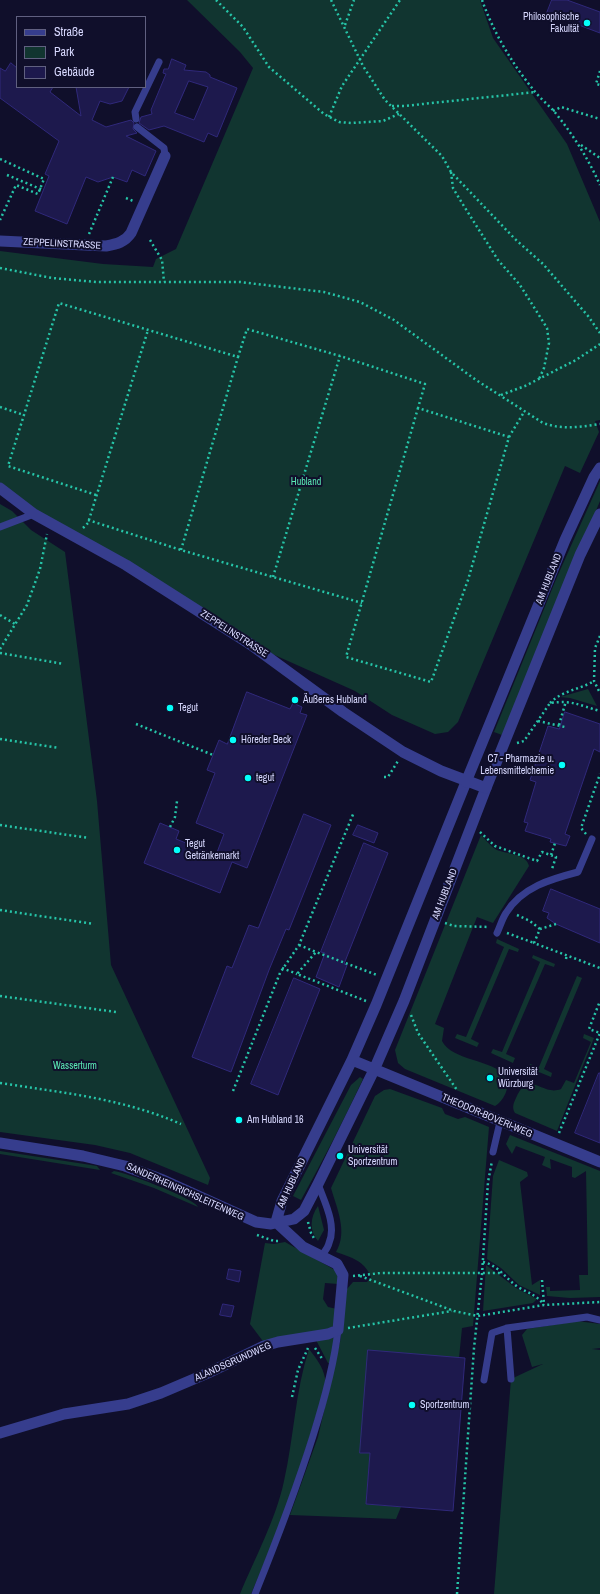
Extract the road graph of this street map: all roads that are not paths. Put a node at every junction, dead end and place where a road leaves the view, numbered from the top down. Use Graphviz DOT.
graph roads {
  1 [pos="159,62"];
  2 [pos="136,119"];
  3 [pos="137,127"];
  4 [pos="165,156"];
  5 [pos="0,241"];
  6 [pos="600,468"];
  7 [pos="0,488"];
  8 [pos="34,514"];
  9 [pos="600,514"];
  10 [pos="0,527"];
  11 [pos="466,782"];
  12 [pos="486,788"];
  13 [pos="592,839"];
  14 [pos="498,931"];
  15 [pos="352,1060"];
  16 [pos="374,1070"];
  17 [pos="500,1122"];
  18 [pos="0,1143"];
  19 [pos="493,1152"];
  20 [pos="600,1162"];
  21 [pos="318,1184"];
  22 [pos="276,1222"];
  23 [pos="321,1257"];
  24 [pos="600,1320"];
  25 [pos="507,1328"];
  26 [pos="338,1330"];
  27 [pos="511,1379"];
  28 [pos="484,1380"];
  29 [pos="0,1433"];
  30 [pos="255,1594"];
  1 -- 2 [label="lane"];
  3 -- 4 [label="lane"];
  4 -- 5 [label="street, ZEPPELINSTRASSE"];
  6 -- 11 [label="street, AM HUBLAND"];
  7 -- 8 [label="street, ZEPPELINSTRASSE"];
  8 -- 10 [label="lane"];
  8 -- 11 [label="street, ZEPPELINSTRASSE"];
  9 -- 12 [label="street, AM HUBLAND"];
  11 -- 12 [label="street"];
  11 -- 15 [label="street, AM HUBLAND"];
  12 -- 16 [label="street, AM HUBLAND"];
  13 -- 14 [label="lane"];
  15 -- 16 [label="street, THEODOR-BOVERI-WEG"];
  15 -- 22 [label="street, AM HUBLAND"];
  16 -- 17 [label="street, THEODOR-BOVERI-WEG"];
  16 -- 21 [label="street, AM HUBLAND"];
  17 -- 19 [label="lane"];
  17 -- 20 [label="street, THEODOR-BOVERI-WEG"];
  18 -- 22 [label="street, SANDERHEINRICHSLEITENWEG"];
  21 -- 22 [label="street, AM HUBLAND"];
  21 -- 23 [label="lane"];
  22 -- 23 [label="street"];
  23 -- 26 [label="street"];
  24 -- 25 [label="lane"];
  25 -- 27 [label="lane"];
  25 -- 28 [label="lane"];
  26 -- 29 [label="street, ALANDSGRUNDWEG"];
  26 -- 30 [label="lane"];
}
